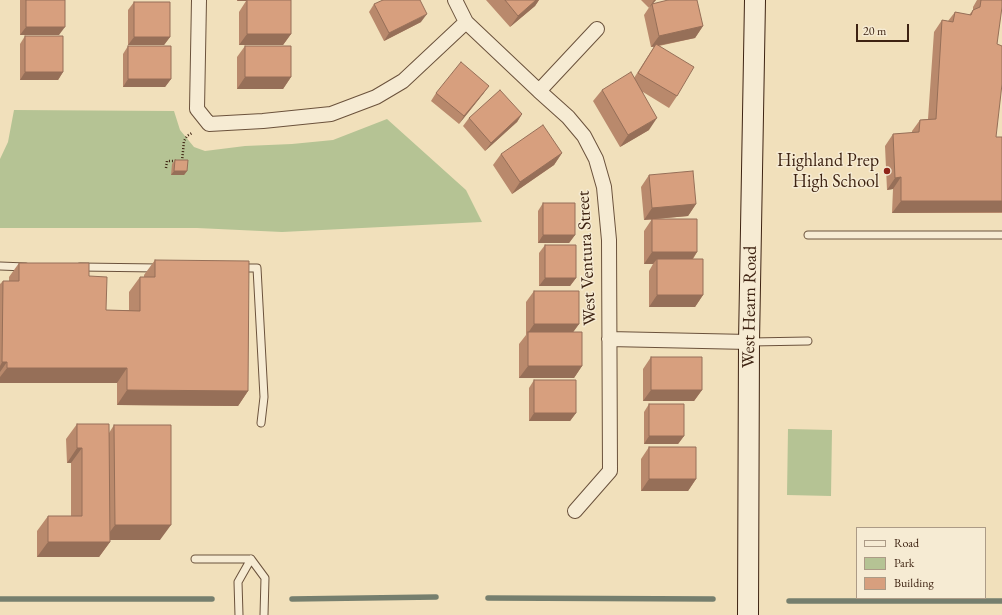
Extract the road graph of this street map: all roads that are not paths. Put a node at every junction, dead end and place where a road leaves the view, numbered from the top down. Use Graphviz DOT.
graph roads {
  1 [pos="199,0"];
  2 [pos="455,0"];
  3 [pos="755,0"];
  4 [pos="466,22"];
  5 [pos="597,29"];
  6 [pos="539,91"];
  7 [pos="808,235"];
  8 [pos="1002,235"];
  9 [pos="0,266"];
  10 [pos="31,267"];
  11 [pos="70,267"];
  12 [pos="164,268"];
  13 [pos="234,268"];
  14 [pos="609,339"];
  15 [pos="808,341"];
  16 [pos="749,342"];
  17 [pos="260,423"];
  18 [pos="575,511"];
  19 [pos="194,559"];
  20 [pos="251,559"];
  21 [pos="238,615"];
  22 [pos="264,615"];
  23 [pos="748,615"];
  1 -- 4 [label="street"];
  2 -- 4 [label="street, West Ventura Street"];
  3 -- 16 [label="street, West Hearn Road"];
  4 -- 6 [label="street, West Ventura Street"];
  5 -- 6 [label="street"];
  6 -- 14 [label="street, West Ventura Street"];
  7 -- 8 [label="lane"];
  9 -- 10 [label="lane"];
  11 -- 12 [label="lane"];
  13 -- 17 [label="lane"];
  14 -- 16 [label="street"];
  14 -- 18 [label="street, West Ventura Street"];
  15 -- 16 [label="lane"];
  16 -- 23 [label="street, West Hearn Road"];
  19 -- 20 [label="lane"];
  20 -- 21 [label="lane"];
  20 -- 22 [label="lane"];
}
